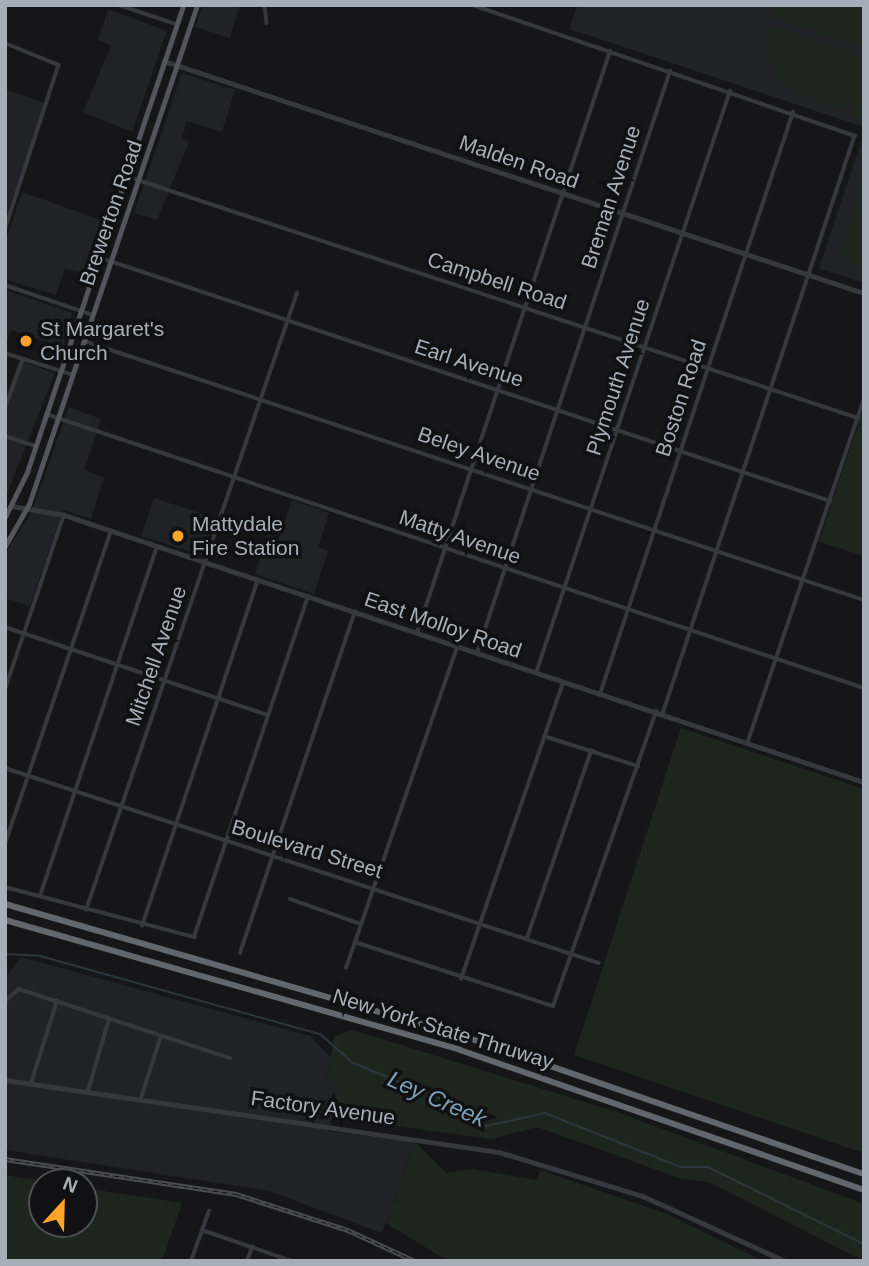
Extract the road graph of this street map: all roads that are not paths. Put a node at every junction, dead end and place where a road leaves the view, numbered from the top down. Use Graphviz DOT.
graph roads {
  1 [pos="119,5"];
  2 [pos="183,5"];
  3 [pos="197,5"];
  4 [pos="265,5"];
  5 [pos="473,5"];
  6 [pos="267,23"];
  7 [pos="176,24"];
  8 [pos="5,43"];
  9 [pos="610,51"];
  10 [pos="164,61"];
  11 [pos="177,65"];
  12 [pos="670,71"];
  13 [pos="730,91"];
  14 [pos="793,111"];
  15 [pos="125,176"];
  16 [pos="139,180"];
  17 [pos="563,194"];
  18 [pos="623,214"];
  19 [pos="5,230"];
  20 [pos="682,233"];
  21 [pos="745,255"];
  22 [pos="98,257"];
  23 [pos="111,261"];
  24 [pos="809,276"];
  25 [pos="5,285"];
  26 [pos="296,293"];
  27 [pos="864,293"];
  28 [pos="526,307"];
  29 [pos="80,311"];
  30 [pos="93,315"];
  31 [pos="286,320"];
  32 [pos="584,327"];
  33 [pos="84,341"];
  34 [pos="644,347"];
  35 [pos="5,353"];
  36 [pos="23,359"];
  37 [pos="707,368"];
  38 [pos="60,371"];
  39 [pos="73,375"];
  40 [pos="499,389"];
  41 [pos="772,390"];
  42 [pos="260,399"];
  43 [pos="864,399"];
  44 [pos="5,408"];
  45 [pos="558,409"];
  46 [pos="46,414"];
  47 [pos="58,418"];
  48 [pos="858,418"];
  49 [pos="617,429"];
  50 [pos="5,436"];
  51 [pos="36,446"];
  52 [pos="680,450"];
  53 [pos="472,469"];
  54 [pos="744,472"];
  55 [pos="233,478"];
  56 [pos="531,489"];
  57 [pos="830,501"];
  58 [pos="8,504"];
  59 [pos="29,504"];
  60 [pos="591,509"];
  61 [pos="64,515"];
  62 [pos="5,517"];
  63 [pos="654,530"];
  64 [pos="111,531"];
  65 [pos="5,546"];
  66 [pos="158,547"];
  67 [pos="446,548"];
  68 [pos="718,551"];
  69 [pos="204,562"];
  70 [pos="505,569"];
  71 [pos="258,580"];
  72 [pos="803,580"];
  73 [pos="565,589"];
  74 [pos="309,597"];
  75 [pos="864,600"];
  76 [pos="628,609"];
  77 [pos="355,612"];
  78 [pos="5,627"];
  79 [pos="691,631"];
  80 [pos="24,633"];
  81 [pos="417,633"];
  82 [pos="457,646"];
  83 [pos="71,649"];
  84 [pos="477,653"];
  85 [pos="777,659"];
  86 [pos="117,664"];
  87 [pos="536,673"];
  88 [pos="164,680"];
  89 [pos="563,682"];
  90 [pos="864,688"];
  91 [pos="5,689"];
  92 [pos="600,694"];
  93 [pos="218,698"];
  94 [pos="656,712"];
  95 [pos="663,714"];
  96 [pos="268,715"];
  97 [pos="544,736"];
  98 [pos="747,744"];
  99 [pos="591,751"];
  100 [pos="638,766"];
  101 [pos="5,768"];
  102 [pos="28,775"];
  103 [pos="864,782"];
  104 [pos="75,791"];
  105 [pos="121,806"];
  106 [pos="176,824"];
  107 [pos="226,841"];
  108 [pos="5,844"];
  109 [pos="273,856"];
  110 [pos="5,887"];
  111 [pos="374,887"];
  112 [pos="40,897"];
  113 [pos="290,899"];
  114 [pos="5,904"];
  115 [pos="86,910"];
  116 [pos="5,919"];
  117 [pos="480,921"];
  118 [pos="361,924"];
  119 [pos="142,926"];
  120 [pos="527,938"];
  121 [pos="355,942"];
  122 [pos="240,953"];
  123 [pos="573,954"];
  124 [pos="599,962"];
  125 [pos="346,968"];
  126 [pos="461,979"];
  127 [pos="5,1001"];
  128 [pos="57,1001"];
  129 [pos="110,1019"];
  130 [pos="161,1036"];
  131 [pos="230,1058"];
  132 [pos="5,1080"];
  133 [pos="31,1083"];
  134 [pos="88,1091"];
  135 [pos="141,1098"];
  136 [pos="864,1174"];
  137 [pos="864,1190"];
  138 [pos="209,1211"];
  139 [pos="202,1230"];
  140 [pos="252,1247"];
  141 [pos="191,1261"];
  142 [pos="247,1261"];
  143 [pos="292,1261"];
  144 [pos="785,1261"];
  1 -- 7 [label="street"];
  2 -- 7 [label="main road, Brewerton Road"];
  3 -- 11 [label="main road, Brewerton Road"];
  4 -- 6 [label="street"];
  5 -- 9 [label="street"];
  7 -- 10 [label="main road, Brewerton Road"];
  8 -- 19 [label="street"];
  9 -- 12 [label="street"];
  9 -- 17 [label="street"];
  10 -- 11 [label="street, Malden Road"];
  10 -- 15 [label="main road, Brewerton Road"];
  11 -- 16 [label="main road, Brewerton Road"];
  11 -- 17 [label="street, Malden Road"];
  12 -- 13 [label="street"];
  12 -- 18 [label="street, Breman Avenue"];
  13 -- 14 [label="street"];
  13 -- 20 [label="street, Plymouth Avenue"];
  14 -- 21 [label="street, Boston Road"];
  14 -- 24 [label="street"];
  15 -- 16 [label="street, Campbell Road"];
  15 -- 22 [label="main road, Brewerton Road"];
  16 -- 23 [label="main road, Brewerton Road"];
  16 -- 28 [label="street, Campbell Road"];
  17 -- 18 [label="street, Malden Road"];
  17 -- 28 [label="street"];
  18 -- 20 [label="street, Malden Road"];
  18 -- 32 [label="street, Breman Avenue"];
  20 -- 21 [label="street, Malden Road"];
  20 -- 34 [label="street, Plymouth Avenue"];
  21 -- 24 [label="street, Malden Road"];
  21 -- 37 [label="street, Boston Road"];
  22 -- 23 [label="street, Earl Avenue"];
  22 -- 29 [label="main road, Brewerton Road"];
  23 -- 30 [label="main road, Brewerton Road"];
  23 -- 31 [label="street, Earl Avenue"];
  24 -- 27 [label="street, Malden Road"];
  24 -- 41 [label="street"];
  25 -- 29 [label="street"];
  26 -- 31 [label="street, Mitchell Avenue"];
  28 -- 32 [label="street, Campbell Road"];
  28 -- 40 [label="street"];
  29 -- 30 [label="street"];
  29 -- 38 [label="main road, Brewerton Road"];
  30 -- 33 [label="main road, Brewerton Road"];
  31 -- 40 [label="street, Earl Avenue"];
  31 -- 42 [label="street, Mitchell Avenue"];
  32 -- 34 [label="street, Campbell Road"];
  32 -- 45 [label="street, Breman Avenue"];
  33 -- 39 [label="main road, Brewerton Road"];
  33 -- 42 [label="street, Beley Avenue"];
  34 -- 37 [label="street, Campbell Road"];
  34 -- 49 [label="street, Plymouth Avenue"];
  35 -- 36 [label="street"];
  36 -- 38 [label="street"];
  36 -- 44 [label="street"];
  37 -- 41 [label="street, Campbell Road"];
  37 -- 52 [label="street, Boston Road"];
  38 -- 39 [label="street"];
  38 -- 46 [label="main road, Brewerton Road"];
  39 -- 47 [label="main road, Brewerton Road"];
  40 -- 45 [label="street, Earl Avenue"];
  40 -- 53 [label="street"];
  41 -- 48 [label="street, Campbell Road"];
  41 -- 54 [label="street"];
  42 -- 53 [label="street, Beley Avenue"];
  42 -- 55 [label="street, Mitchell Avenue"];
  43 -- 48 [label="street"];
  45 -- 49 [label="street, Earl Avenue"];
  45 -- 56 [label="street, Breman Avenue"];
  46 -- 47 [label="street, Matty Avenue"];
  46 -- 51 [label="main road, Brewerton Road"];
  47 -- 55 [label="street, Matty Avenue"];
  47 -- 59 [label="main road, Brewerton Road"];
  48 -- 57 [label="street"];
  49 -- 52 [label="street, Earl Avenue"];
  49 -- 60 [label="street, Plymouth Avenue"];
  50 -- 51 [label="street"];
  51 -- 58 [label="main road, Brewerton Road"];
  52 -- 54 [label="street, Earl Avenue"];
  52 -- 63 [label="street, Boston Road"];
  53 -- 56 [label="street, Beley Avenue"];
  53 -- 67 [label="street"];
  54 -- 57 [label="street, Earl Avenue"];
  54 -- 68 [label="street"];
  55 -- 67 [label="street, Matty Avenue"];
  55 -- 69 [label="street, Mitchell Avenue"];
  56 -- 60 [label="street, Beley Avenue"];
  56 -- 70 [label="street, Breman Avenue"];
  57 -- 72 [label="street"];
  58 -- 59 [label="street, East Molloy Road"];
  58 -- 62 [label="main road, Brewerton Road"];
  59 -- 61 [label="street, East Molloy Road"];
  59 -- 65 [label="main road, Brewerton Road"];
  60 -- 63 [label="street, Beley Avenue"];
  60 -- 73 [label="street, Plymouth Avenue"];
  61 -- 64 [label="street, East Molloy Road"];
  61 -- 80 [label="street"];
  63 -- 68 [label="street, Beley Avenue"];
  63 -- 76 [label="street, Boston Road"];
  64 -- 66 [label="street, East Molloy Road"];
  64 -- 83 [label="street"];
  66 -- 69 [label="street, East Molloy Road"];
  66 -- 86 [label="street"];
  67 -- 70 [label="street, Matty Avenue"];
  67 -- 81 [label="street"];
  68 -- 72 [label="street, Beley Avenue"];
  68 -- 79 [label="street"];
  69 -- 71 [label="street, East Molloy Road"];
  69 -- 88 [label="street, Mitchell Avenue"];
  70 -- 73 [label="street, Matty Avenue"];
  70 -- 84 [label="street, Breman Avenue"];
  71 -- 74 [label="street, East Molloy Road"];
  71 -- 93 [label="street"];
  72 -- 75 [label="street, Beley Avenue"];
  72 -- 85 [label="street"];
  73 -- 76 [label="street, Matty Avenue"];
  73 -- 87 [label="street, Plymouth Avenue"];
  74 -- 77 [label="street, East Molloy Road"];
  74 -- 96 [label="street"];
  76 -- 79 [label="street, Matty Avenue"];
  76 -- 92 [label="street, Boston Road"];
  77 -- 81 [label="street, East Molloy Road"];
  77 -- 109 [label="street"];
  78 -- 80 [label="street"];
  79 -- 85 [label="street, Matty Avenue"];
  79 -- 95 [label="street"];
  80 -- 83 [label="street"];
  80 -- 91 [label="street"];
  81 -- 82 [label="street, East Molloy Road"];
  82 -- 84 [label="street, East Molloy Road"];
  82 -- 111 [label="street"];
  83 -- 86 [label="street"];
  83 -- 102 [label="street"];
  84 -- 87 [label="street, East Molloy Road"];
  85 -- 90 [label="street, Matty Avenue"];
  85 -- 98 [label="street"];
  86 -- 88 [label="street"];
  86 -- 104 [label="street"];
  87 -- 89 [label="street, East Molloy Road"];
  88 -- 93 [label="street"];
  88 -- 105 [label="street, Mitchell Avenue"];
  89 -- 92 [label="street, East Molloy Road"];
  89 -- 97 [label="street"];
  92 -- 94 [label="street, East Molloy Road"];
  93 -- 96 [label="street"];
  93 -- 106 [label="street"];
  94 -- 95 [label="street, East Molloy Road"];
  94 -- 100 [label="street"];
  95 -- 98 [label="street, East Molloy Road"];
  96 -- 107 [label="street"];
  97 -- 99 [label="street"];
  97 -- 117 [label="street"];
  98 -- 103 [label="street, East Molloy Road"];
  99 -- 100 [label="street"];
  99 -- 120 [label="street"];
  100 -- 123 [label="street"];
  101 -- 102 [label="street, Boulevard Street"];
  102 -- 104 [label="street, Boulevard Street"];
  102 -- 108 [label="street"];
  104 -- 105 [label="street, Boulevard Street"];
  104 -- 112 [label="street"];
  105 -- 106 [label="street, Boulevard Street"];
  105 -- 115 [label="street, Mitchell Avenue"];
  106 -- 107 [label="street, Boulevard Street"];
  106 -- 119 [label="street"];
  107 -- 109 [label="street, Boulevard Street"];
  107 -- 119 [label="street"];
  109 -- 111 [label="street, Boulevard Street"];
  109 -- 122 [label="street"];
  110 -- 112 [label="street"];
  111 -- 117 [label="street, Boulevard Street"];
  111 -- 118 [label="street"];
  112 -- 115 [label="street"];
  113 -- 118 [label="street"];
  114 -- 136 [label="highway, New York State Thruway"];
  115 -- 119 [label="street"];
  116 -- 137 [label="highway, New York State Thruway"];
  117 -- 120 [label="street, Boulevard Street"];
  117 -- 126 [label="street"];
  118 -- 121 [label="street"];
  120 -- 123 [label="street, Boulevard Street"];
  121 -- 125 [label="street"];
  121 -- 126 [label="street"];
  123 -- 124 [label="street, Boulevard Street"];
  123 -- 126 [label="street"];
  127 -- 128 [label="street"];
  128 -- 129 [label="street"];
  128 -- 133 [label="street"];
  129 -- 130 [label="street"];
  129 -- 134 [label="street"];
  130 -- 131 [label="street"];
  130 -- 135 [label="street"];
  132 -- 133 [label="street, Factory Avenue"];
  133 -- 134 [label="street, Factory Avenue"];
  134 -- 135 [label="street, Factory Avenue"];
  135 -- 144 [label="street, Factory Avenue"];
  138 -- 139 [label="street"];
  139 -- 140 [label="street"];
  139 -- 141 [label="street"];
  140 -- 142 [label="street"];
  140 -- 143 [label="street"];
}
